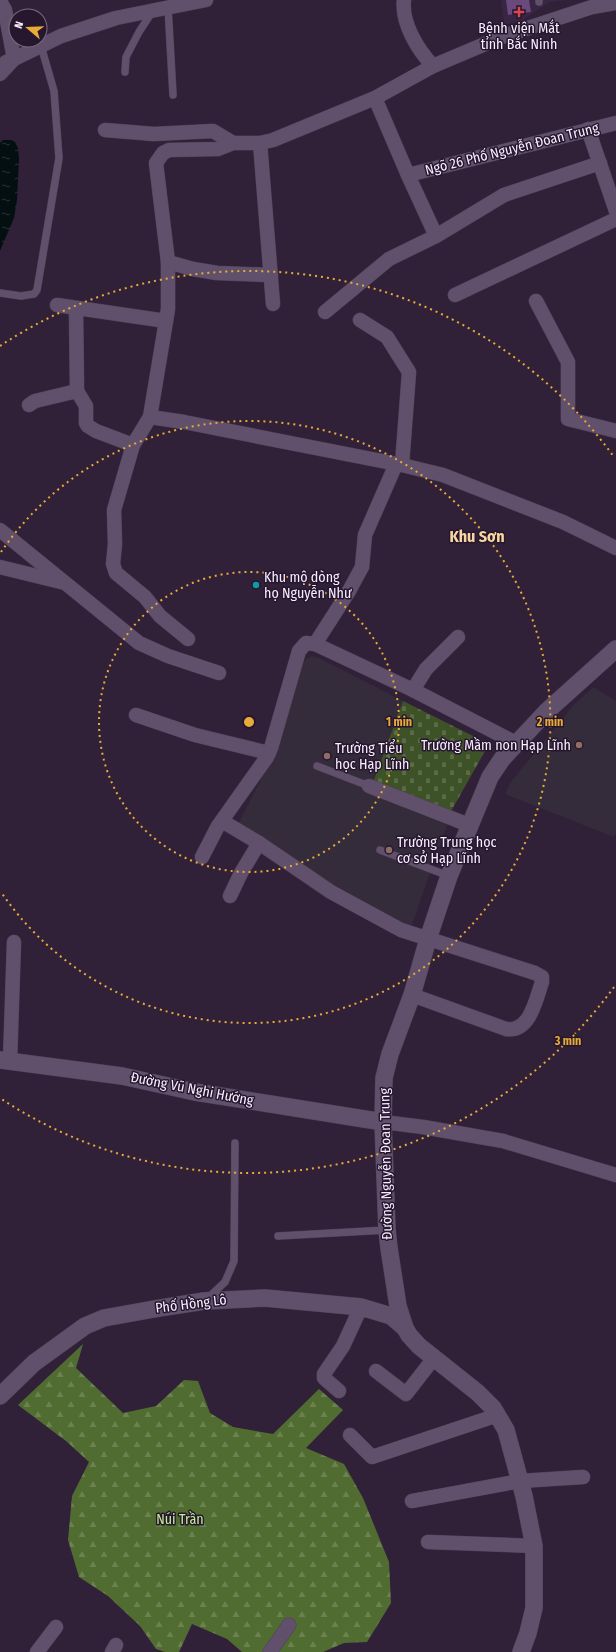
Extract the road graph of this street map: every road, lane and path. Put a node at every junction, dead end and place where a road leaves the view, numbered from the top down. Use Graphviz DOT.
graph roads {
  1 [pos="206,0"];
  2 [pos="404,0"];
  3 [pos="0,1"];
  4 [pos="616,3"];
  5 [pos="168,7"];
  6 [pos="154,10"];
  7 [pos="36,49"];
  8 [pos="14,59"];
  9 [pos="0,64"];
  10 [pos="433,66"];
  11 [pos="125,72"];
  12 [pos="0,74"];
  13 [pos="173,95"];
  14 [pos="375,98"];
  15 [pos="616,123"];
  16 [pos="588,129"];
  17 [pos="105,130"];
  18 [pos="233,143"];
  19 [pos="260,143"];
  20 [pos="600,163"];
  21 [pos="408,175"];
  22 [pos="616,211"];
  23 [pos="616,219"];
  24 [pos="436,236"];
  25 [pos="168,262"];
  26 [pos="271,276"];
  27 [pos="0,293"];
  28 [pos="455,295"];
  29 [pos="536,301"];
  30 [pos="273,304"];
  31 [pos="57,306"];
  32 [pos="76,308"];
  33 [pos="325,312"];
  34 [pos="360,320"];
  35 [pos="166,321"];
  36 [pos="77,391"];
  37 [pos="29,405"];
  38 [pos="150,417"];
  39 [pos="616,431"];
  40 [pos="133,445"];
  41 [pos="399,464"];
  42 [pos="0,530"];
  43 [pos="616,548"];
  44 [pos="0,567"];
  45 [pos="66,584"];
  46 [pos="458,637"];
  47 [pos="188,639"];
  48 [pos="315,644"];
  49 [pos="616,649"];
  50 [pos="220,673"];
  51 [pos="413,690"];
  52 [pos="136,715"];
  53 [pos="516,743"];
  54 [pos="269,753"];
  55 [pos="316,766"];
  56 [pos="369,786"];
  57 [pos="222,821"];
  58 [pos="469,825"];
  59 [pos="259,842"];
  60 [pos="380,850"];
  61 [pos="202,857"];
  62 [pos="450,876"];
  63 [pos="230,896"];
  64 [pos="428,939"];
  65 [pos="14,942"];
  66 [pos="412,995"];
  67 [pos="5,1061"];
  68 [pos="383,1122"];
  69 [pos="235,1143"];
  70 [pos="616,1175"];
  71 [pos="387,1230"];
  72 [pos="278,1236"];
  73 [pos="204,1301"];
  74 [pos="361,1308"];
  75 [pos="405,1328"];
  76 [pos="434,1358"];
  77 [pos="376,1371"];
  78 [pos="339,1390"];
  79 [pos="0,1396"];
  80 [pos="498,1415"];
  81 [pos="350,1435"];
  82 [pos="583,1477"];
  83 [pos="520,1481"];
  84 [pos="412,1501"];
  85 [pos="428,1542"];
  86 [pos="534,1546"];
  87 [pos="289,1625"];
  88 [pos="56,1627"];
  89 [pos="37,1652"];
  90 [pos="270,1652"];
  91 [pos="521,1652"];
  1 -- 5 [label="street"];
  2 -- 10 [label="street"];
  3 -- 8 [label="street"];
  4 -- 10 [label="street"];
  5 -- 6 [label="street"];
  5 -- 13 [label="lane"];
  6 -- 7 [label="street"];
  6 -- 11 [label="lane"];
  7 -- 8 [label="street"];
  7 -- 27 [label="lane"];
  8 -- 9 [label="street"];
  8 -- 12 [label="street"];
  10 -- 14 [label="street"];
  14 -- 19 [label="street"];
  14 -- 21 [label="street"];
  15 -- 16 [label="street, Ngõ 26 Phố Nguyễn Đoan Trung"];
  16 -- 20 [label="street"];
  16 -- 21 [label="street, Ngõ 26 Phố Nguyễn Đoan Trung"];
  17 -- 18 [label="street"];
  18 -- 19 [label="street"];
  18 -- 25 [label="street"];
  19 -- 26 [label="street"];
  20 -- 22 [label="street"];
  20 -- 24 [label="street"];
  21 -- 24 [label="street"];
  23 -- 28 [label="street"];
  24 -- 33 [label="street"];
  25 -- 26 [label="street"];
  25 -- 35 [label="street"];
  26 -- 30 [label="street"];
  29 -- 39 [label="street"];
  31 -- 32 [label="street"];
  32 -- 35 [label="street"];
  32 -- 36 [label="street"];
  34 -- 41 [label="street"];
  35 -- 38 [label="street"];
  36 -- 37 [label="street"];
  36 -- 40 [label="street"];
  38 -- 40 [label="street"];
  38 -- 41 [label="street"];
  40 -- 47 [label="street"];
  41 -- 43 [label="street"];
  41 -- 48 [label="street"];
  42 -- 45 [label="street"];
  44 -- 45 [label="street"];
  45 -- 50 [label="street"];
  46 -- 51 [label="street"];
  48 -- 51 [label="street"];
  48 -- 54 [label="street"];
  49 -- 53 [label="street, Đường Nguyễn Đoan Trung"];
  51 -- 53 [label="street"];
  52 -- 54 [label="street"];
  53 -- 58 [label="street, Đường Nguyễn Đoan Trung"];
  54 -- 57 [label="street"];
  55 -- 56 [label="lane"];
  56 -- 58 [label="street"];
  57 -- 59 [label="street"];
  57 -- 61 [label="street"];
  58 -- 62 [label="street, Đường Nguyễn Đoan Trung"];
  59 -- 63 [label="street"];
  59 -- 64 [label="street"];
  60 -- 62 [label="lane"];
  62 -- 64 [label="street, Đường Nguyễn Đoan Trung"];
  64 -- 66 [label="street, Đường Nguyễn Đoan Trung"];
  64 -- 66 [label="street"];
  65 -- 67 [label="street"];
  66 -- 68 [label="street, Đường Nguyễn Đoan Trung"];
  67 -- 68 [label="street, Đường Vũ Nghi Hướng"];
  68 -- 70 [label="street"];
  68 -- 71 [label="street, Đường Nguyễn Đoan Trung"];
  69 -- 73 [label="lane"];
  71 -- 72 [label="lane"];
  71 -- 75 [label="street, Đường Nguyễn Đoan Trung"];
  73 -- 74 [label="street, Phố Hồng Lô"];
  73 -- 79 [label="street, Phố Hồng Lô"];
  74 -- 75 [label="street, Phố Hồng Lô"];
  74 -- 78 [label="street"];
  75 -- 76 [label="street, Đường Nguyễn Đoan Trung"];
  76 -- 77 [label="street"];
  76 -- 80 [label="street, Đường Nguyễn Đoan Trung"];
  80 -- 81 [label="street"];
  80 -- 83 [label="street, Đường Nguyễn Đoan Trung"];
  82 -- 83 [label="street"];
  83 -- 84 [label="street"];
  83 -- 86 [label="street, Đường Nguyễn Đoan Trung"];
  85 -- 86 [label="street"];
  86 -- 91 [label="street, Đường Nguyễn Đoan Trung"];
  87 -- 90 [label="street"];
  88 -- 89 [label="street"];
}
